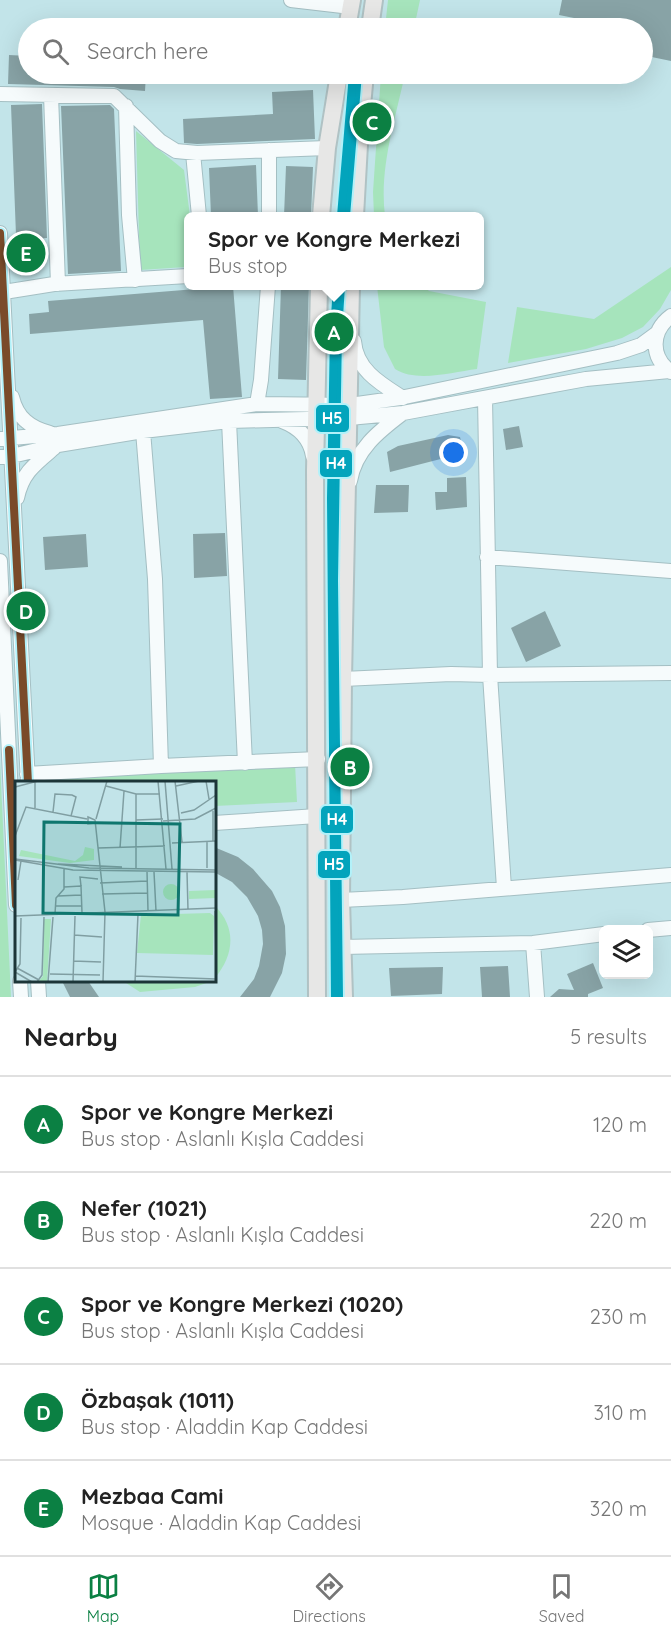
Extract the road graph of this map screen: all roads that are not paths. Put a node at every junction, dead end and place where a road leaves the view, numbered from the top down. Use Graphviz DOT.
graph roads {
  1 [pos="291,0"];
  2 [pos="374,0"];
  3 [pos="351,3"];
  4 [pos="349,18"];
  5 [pos="371,18"];
  6 [pos="337,84"];
  7 [pos="364,84"];
  8 [pos="0,94"];
  9 [pos="51,95"];
  10 [pos="126,106"];
  11 [pos="327,148"];
  12 [pos="269,150"];
  13 [pos="193,153"];
  14 [pos="199,212"];
  15 [pos="269,212"];
  16 [pos="321,212"];
  17 [pos="355,212"];
  18 [pos="0,233"];
  19 [pos="184,276"];
  20 [pos="135,280"];
  21 [pos="58,284"];
  22 [pos="268,290"];
  23 [pos="319,290"];
  24 [pos="351,290"];
  25 [pos="4,292"];
  26 [pos="350,306"];
  27 [pos="671,316"];
  28 [pos="656,334"];
  29 [pos="670,371"];
  30 [pos="8,383"];
  31 [pos="403,398"];
  32 [pos="485,398"];
  33 [pos="257,404"];
  34 [pos="316,411"];
  35 [pos="350,412"];
  36 [pos="403,413"];
  37 [pos="277,419"];
  38 [pos="229,422"];
  39 [pos="143,431"];
  40 [pos="6,439"];
  41 [pos="58,440"];
  42 [pos="6,456"];
  43 [pos="315,470"];
  44 [pos="348,492"];
  45 [pos="14,510"];
  46 [pos="487,557"];
  47 [pos="0,561"];
  48 [pos="671,572"];
  49 [pos="671,673"];
  50 [pos="490,675"];
  51 [pos="343,679"];
  52 [pos="3,700"];
  53 [pos="318,759"];
  54 [pos="245,763"];
  55 [pos="161,766"];
  56 [pos="27,778"];
  57 [pos="316,816"];
  58 [pos="216,823"];
  59 [pos="671,875"];
  60 [pos="504,888"];
  61 [pos="15,889"];
  62 [pos="341,900"];
  63 [pos="671,928"];
  64 [pos="653,930"];
  65 [pos="599,934"];
  66 [pos="533,943"];
  67 [pos="342,947"];
  68 [pos="20,982"];
  69 [pos="38,982"];
  70 [pos="21,997"];
  71 [pos="39,997"];
  72 [pos="317,997"];
  73 [pos="344,997"];
  74 [pos="537,997"];
  1 -- 3 [label="street"];
  2 -- 5 [label="main road"];
  3 -- 4 [label="main road"];
  6 -- 11 [label="main road"];
  7 -- 17 [label="main road"];
  8 -- 9 [label="street"];
  9 -- 10 [label="street"];
  9 -- 21 [label="street"];
  10 -- 13 [label="street"];
  10 -- 20 [label="street"];
  11 -- 12 [label="street"];
  11 -- 16 [label="main road"];
  12 -- 13 [label="street"];
  12 -- 15 [label="street"];
  13 -- 14 [label="street"];
  18 -- 25 [label="street"];
  19 -- 20 [label="street"];
  20 -- 21 [label="street"];
  21 -- 25 [label="street"];
  22 -- 33 [label="street"];
  23 -- 34 [label="main road"];
  24 -- 26 [label="main road"];
  25 -- 30 [label="street"];
  26 -- 31 [label="street"];
  26 -- 35 [label="main road"];
  27 -- 28 [label="street"];
  28 -- 29 [label="street"];
  28 -- 31 [label="street"];
  29 -- 32 [label="street"];
  30 -- 40 [label="street"];
  30 -- 41 [label="street"];
  31 -- 35 [label="street"];
  32 -- 36 [label="street"];
  32 -- 46 [label="street"];
  33 -- 34 [label="street"];
  33 -- 41 [label="street"];
  34 -- 35 [label="street"];
  34 -- 37 [label="street"];
  34 -- 43 [label="main road"];
  35 -- 36 [label="street"];
  35 -- 44 [label="main road"];
  36 -- 44 [label="street"];
  37 -- 38 [label="street"];
  37 -- 43 [label="street"];
  38 -- 39 [label="street"];
  38 -- 54 [label="street"];
  39 -- 41 [label="street"];
  39 -- 55 [label="street"];
  40 -- 41 [label="street"];
  40 -- 42 [label="street"];
  41 -- 42 [label="street"];
  41 -- 45 [label="street"];
  42 -- 45 [label="street"];
  43 -- 53 [label="main road"];
  44 -- 51 [label="main road"];
  45 -- 56 [label="street"];
  46 -- 48 [label="street"];
  46 -- 50 [label="street"];
  47 -- 52 [label="street"];
  49 -- 50 [label="street"];
  50 -- 51 [label="street"];
  50 -- 60 [label="street"];
  51 -- 62 [label="main road"];
  52 -- 61 [label="street"];
  53 -- 54 [label="street"];
  53 -- 57 [label="main road"];
  54 -- 55 [label="street"];
  55 -- 56 [label="street"];
  57 -- 58 [label="street"];
  57 -- 72 [label="main road"];
  59 -- 60 [label="street"];
  60 -- 62 [label="street"];
  62 -- 67 [label="main road"];
  63 -- 64 [label="street"];
  65 -- 66 [label="street"];
  66 -- 67 [label="street"];
  66 -- 74 [label="street"];
  67 -- 73 [label="main road"];
  68 -- 70 [label="street"];
  69 -- 71 [label="street"];
}
